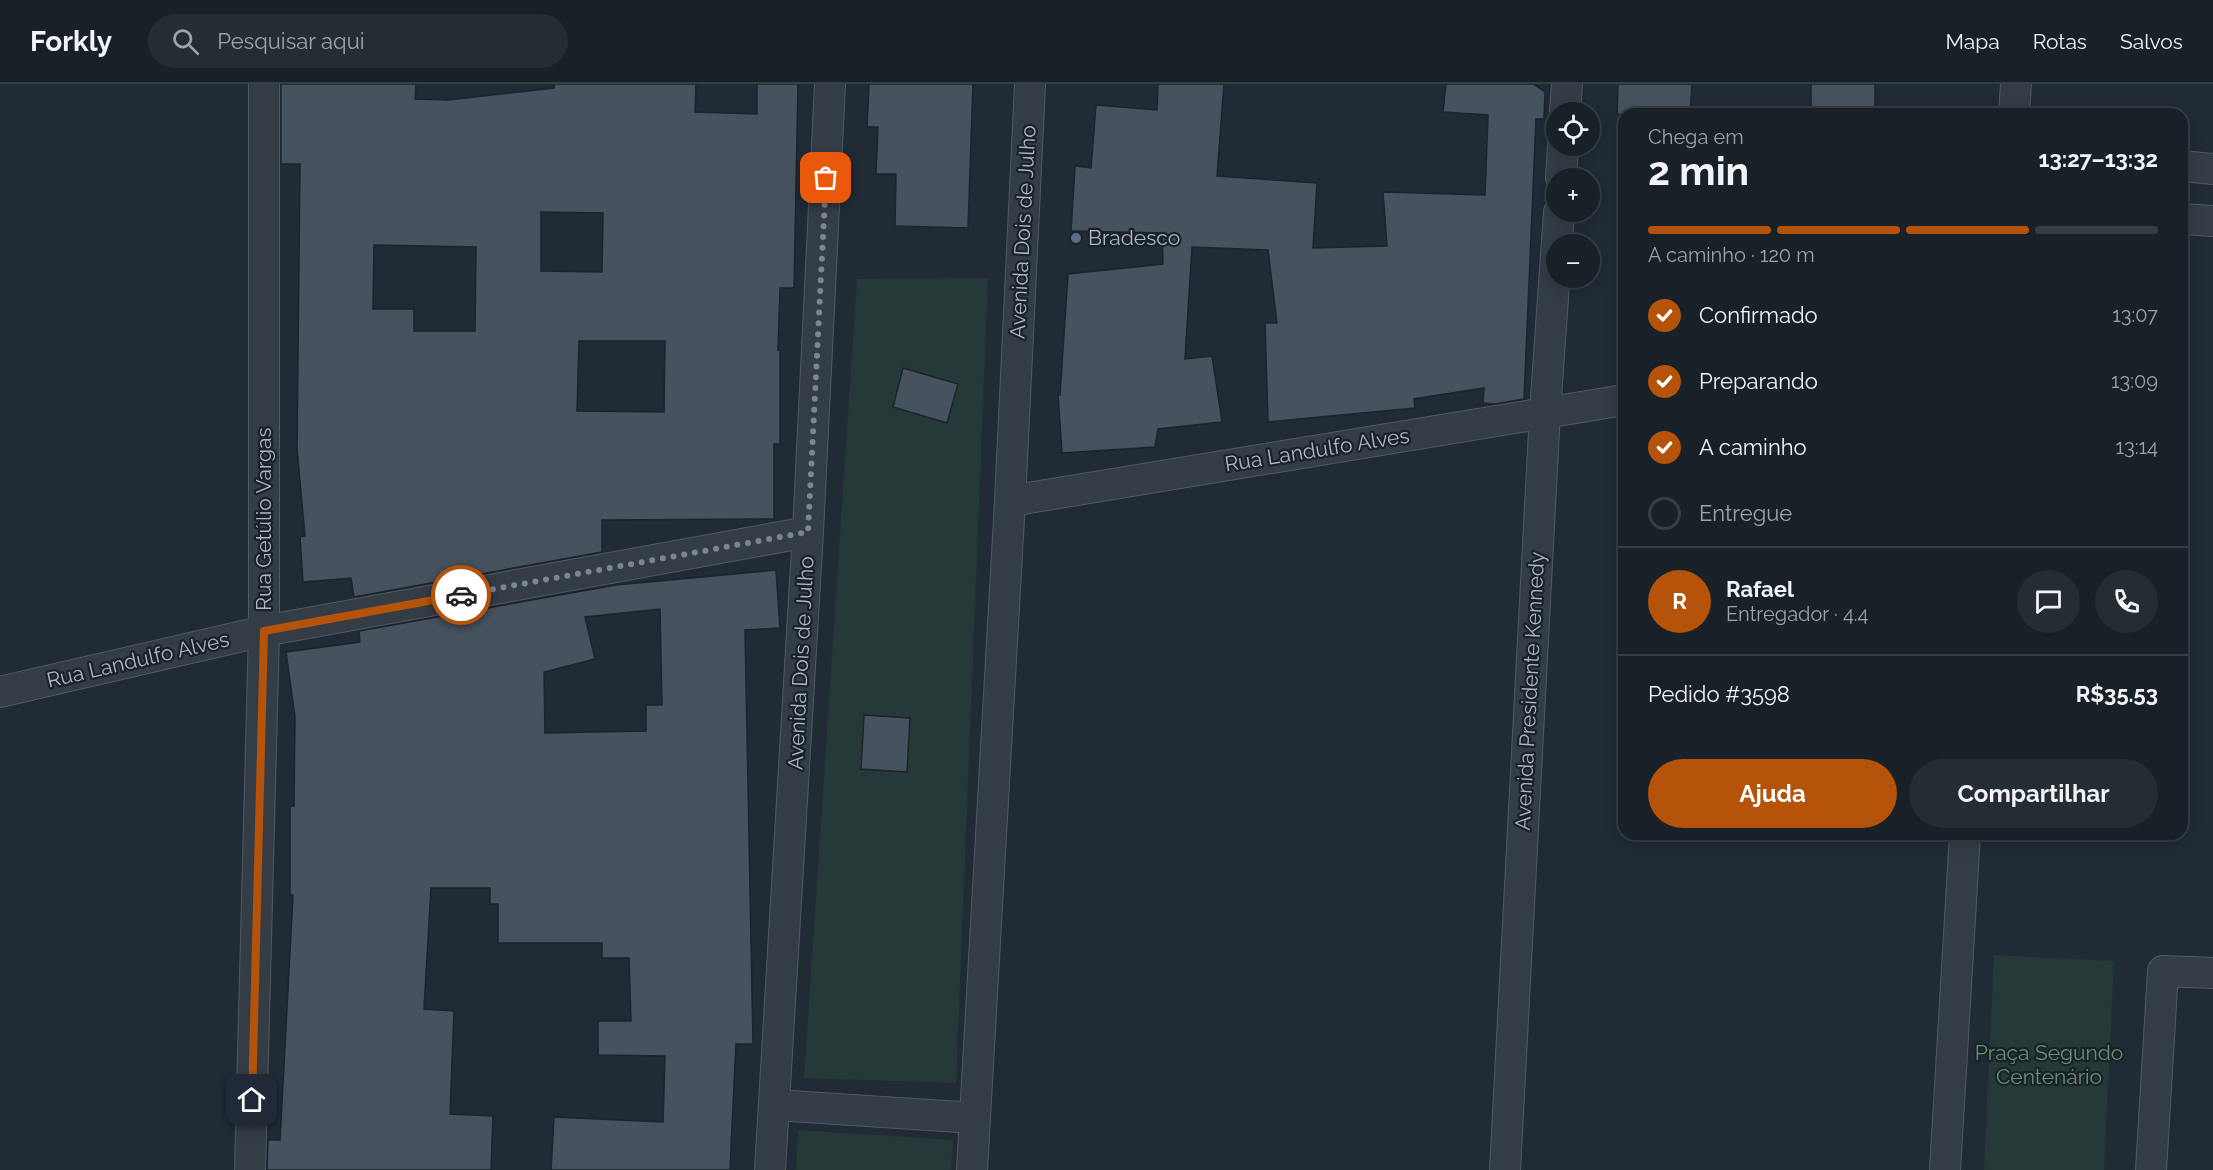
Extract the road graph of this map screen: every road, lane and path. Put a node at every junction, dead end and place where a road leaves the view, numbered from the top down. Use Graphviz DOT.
graph roads {
  1 [pos="264,84"];
  2 [pos="830,84"];
  3 [pos="1030,84"];
  4 [pos="1568,84"];
  5 [pos="2016,84"];
  6 [pos="1567,102"];
  7 [pos="2014,108"];
  8 [pos="2188,167"];
  9 [pos="2213,169"];
  10 [pos="2188,219"];
  11 [pos="2213,221"];
  12 [pos="1558,222"];
  13 [pos="1618,401"];
  14 [pos="1545,412"];
  15 [pos="1010,501"];
  16 [pos="808,532"];
  17 [pos="264,631"];
  18 [pos="0,692"];
  19 [pos="1965,840"];
  20 [pos="2213,973"];
  21 [pos="775,1106"];
  22 [pos="975,1118"];
  23 [pos="250,1170"];
  24 [pos="770,1170"];
  25 [pos="972,1170"];
  26 [pos="1504,1170"];
  27 [pos="1945,1170"];
  28 [pos="2151,1170"];
  1 -- 17 [label="street, Rua Getúlio Vargas"];
  2 -- 16 [label="street, Avenida Dois de Julho"];
  3 -- 15 [label="street, Avenida Dois de Julho"];
  4 -- 6 [label="street"];
  5 -- 7 [label="street"];
  8 -- 9 [label="street"];
  10 -- 11 [label="street"];
  12 -- 14 [label="street, Avenida Presidente Kennedy"];
  13 -- 14 [label="street, Rua Landulfo Alves"];
  14 -- 15 [label="street, Rua Landulfo Alves"];
  14 -- 26 [label="street, Avenida Presidente Kennedy"];
  15 -- 22 [label="street, Avenida Dois de Julho"];
  16 -- 17 [label="street, Rua Landulfo Alves"];
  16 -- 21 [label="street, Avenida Dois de Julho"];
  17 -- 18 [label="street, Rua Landulfo Alves"];
  17 -- 23 [label="street, Rua Getúlio Vargas"];
  19 -- 27 [label="street"];
  20 -- 28 [label="street"];
  21 -- 22 [label="street"];
  21 -- 24 [label="street, Avenida Dois de Julho"];
  22 -- 25 [label="street, Avenida Dois de Julho"];
}
